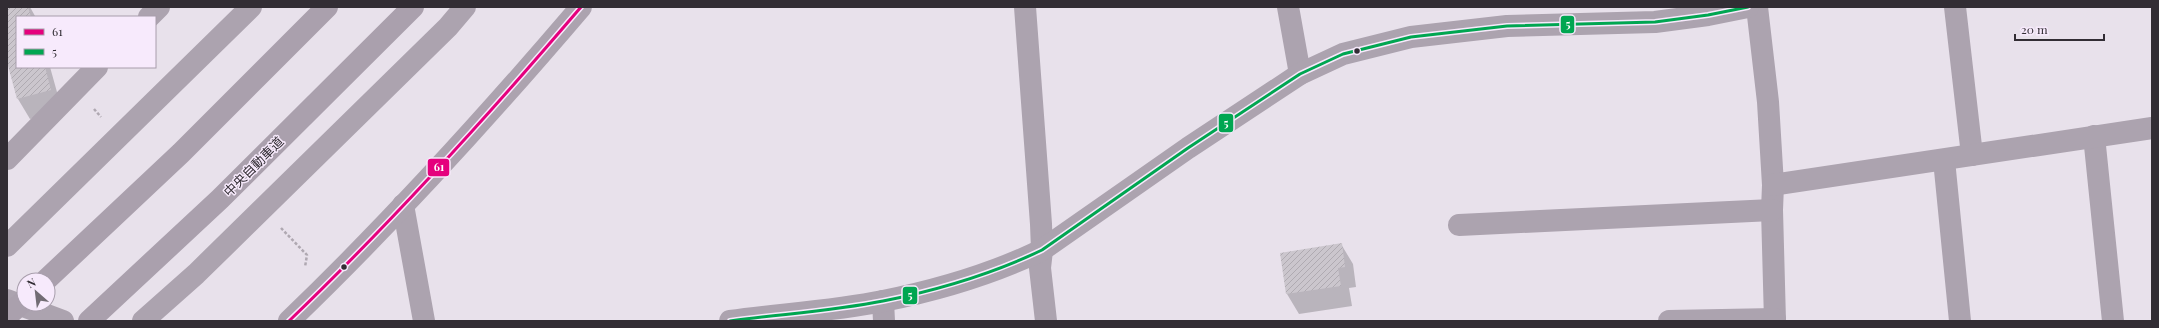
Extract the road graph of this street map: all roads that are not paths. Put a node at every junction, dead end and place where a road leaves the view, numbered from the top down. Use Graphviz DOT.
graph roads {
  1 [pos="159,7"];
  2 [pos="251,7"];
  3 [pos="327,7"];
  4 [pos="413,7"];
  5 [pos="465,7"];
  6 [pos="581,7"];
  7 [pos="1025,7"];
  8 [pos="1288,7"];
  9 [pos="1748,7"];
  10 [pos="1758,7"];
  11 [pos="1955,7"];
  12 [pos="150,16"];
  13 [pos="96,68"];
  14 [pos="1300,74"];
  15 [pos="2152,128"];
  16 [pos="2094,136"];
  17 [pos="1972,155"];
  18 [pos="7,159"];
  19 [pos="1944,160"];
  20 [pos="1774,185"];
  21 [pos="403,205"];
  22 [pos="1772,210"];
  23 [pos="1458,225"];
  24 [pos="7,246"];
  25 [pos="1042,250"];
  26 [pos="55,272"];
  27 [pos="7,300"];
  28 [pos="16,308"];
  29 [pos="884,311"];
  30 [pos="7,316"];
  31 [pos="1775,320"];
  32 [pos="63,321"];
  33 [pos="89,321"];
  34 [pos="143,321"];
  35 [pos="289,321"];
  36 [pos="424,321"];
  37 [pos="730,321"];
  38 [pos="1046,321"];
  39 [pos="1669,321"];
  40 [pos="1960,321"];
  41 [pos="2113,321"];
  1 -- 12 [label="street"];
  2 -- 24 [label="street"];
  3 -- 26 [label="highway"];
  4 -- 33 [label="highway, 中央自動車道"];
  5 -- 34 [label="street"];
  6 -- 21 [label="street"];
  7 -- 25 [label="street"];
  8 -- 14 [label="street"];
  9 -- 14 [label="street"];
  10 -- 20 [label="street"];
  11 -- 17 [label="street"];
  13 -- 18 [label="street"];
  14 -- 25 [label="street"];
  15 -- 16 [label="street"];
  16 -- 17 [label="street"];
  16 -- 41 [label="street"];
  17 -- 19 [label="street"];
  19 -- 20 [label="street"];
  19 -- 40 [label="street"];
  20 -- 22 [label="street"];
  21 -- 35 [label="street"];
  21 -- 36 [label="street"];
  22 -- 23 [label="street"];
  22 -- 31 [label="street"];
  25 -- 29 [label="street"];
  25 -- 38 [label="street"];
  27 -- 32 [label="street"];
  28 -- 30 [label="highway, bridge"];
  29 -- 37 [label="street"];
  31 -- 39 [label="street"];
}
